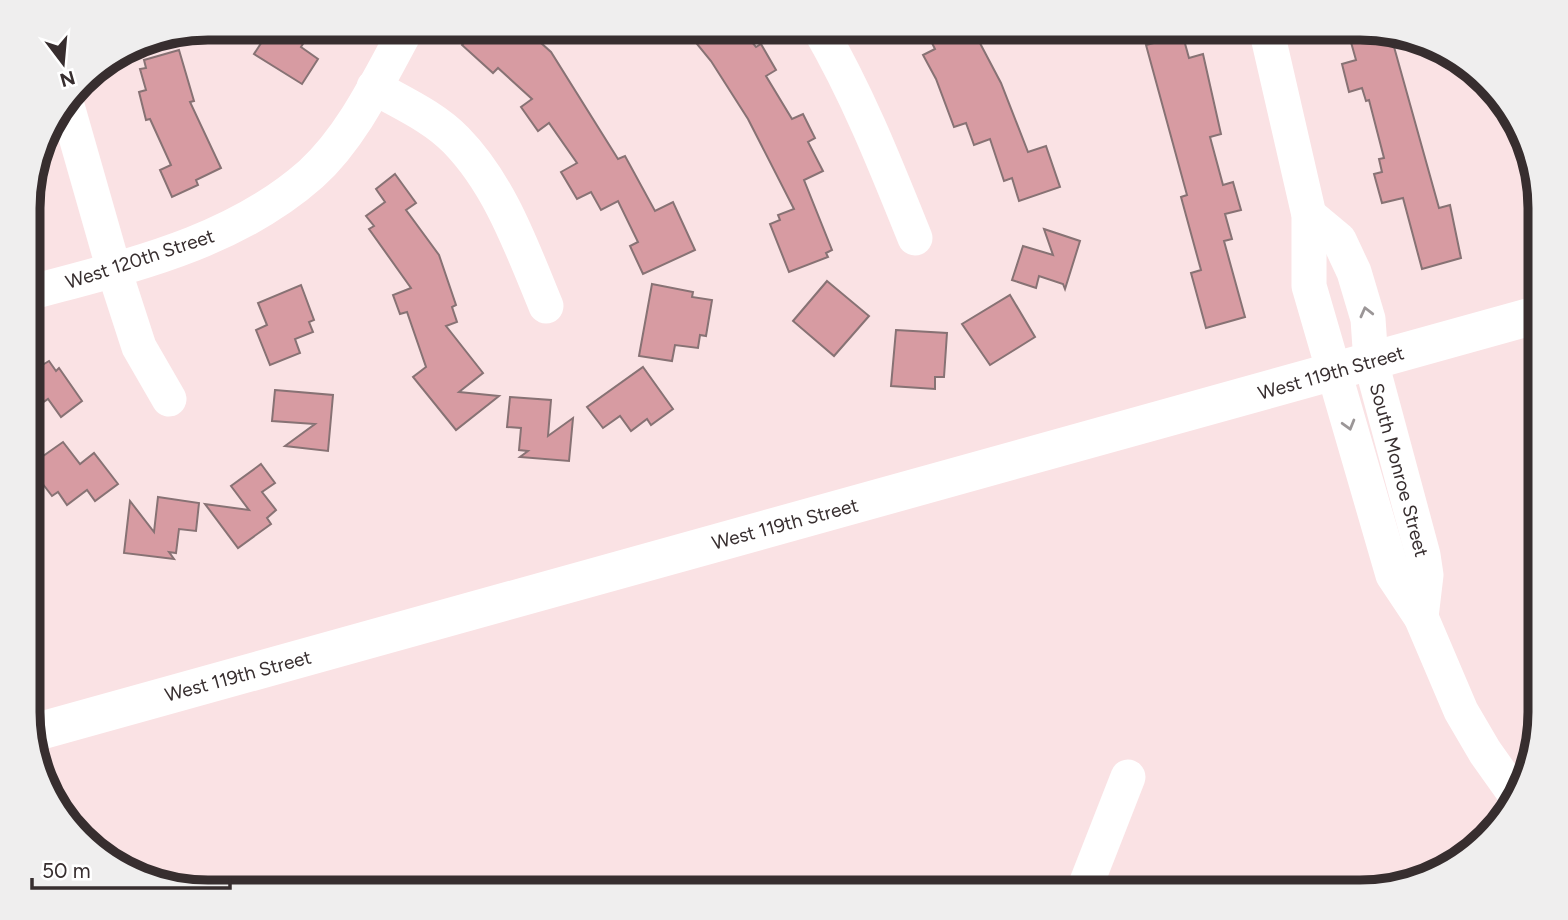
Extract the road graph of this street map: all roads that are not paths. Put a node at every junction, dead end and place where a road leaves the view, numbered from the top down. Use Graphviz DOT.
graph roads {
  1 [pos="825,40"];
  2 [pos="1269,40"];
  3 [pos="400,41"];
  4 [pos="374,87"];
  5 [pos="69,115"];
  6 [pos="1309,215"];
  7 [pos="915,238"];
  8 [pos="114,270"];
  9 [pos="40,290"];
  10 [pos="546,306"];
  11 [pos="1527,318"];
  12 [pos="1371,362"];
  13 [pos="1334,372"];
  14 [pos="169,399"];
  15 [pos="1421,617"];
  16 [pos="42,731"];
  17 [pos="1128,777"];
  18 [pos="1510,785"];
  19 [pos="1088,879"];
  1 -- 7 [label="street"];
  2 -- 6 [label="street, South Monroe Street"];
  3 -- 4 [label="street, West 120th Street"];
  4 -- 8 [label="street, West 120th Street"];
  4 -- 10 [label="street"];
  5 -- 8 [label="street"];
  12 -- 6 [label="street, South Monroe Street, one-way"];
  6 -- 13 [label="street, South Monroe Street"];
  8 -- 9 [label="street, West 120th Street"];
  8 -- 14 [label="street"];
  11 -- 12 [label="main road, West 119th Street"];
  12 -- 13 [label="main road, West 119th Street"];
  12 -- 15 [label="street, South Monroe Street"];
  13 -- 15 [label="street, South Monroe Street, one-way"];
  13 -- 16 [label="main road, West 119th Street"];
  15 -- 18 [label="street, South Monroe Street"];
  17 -- 19 [label="street"];
}
